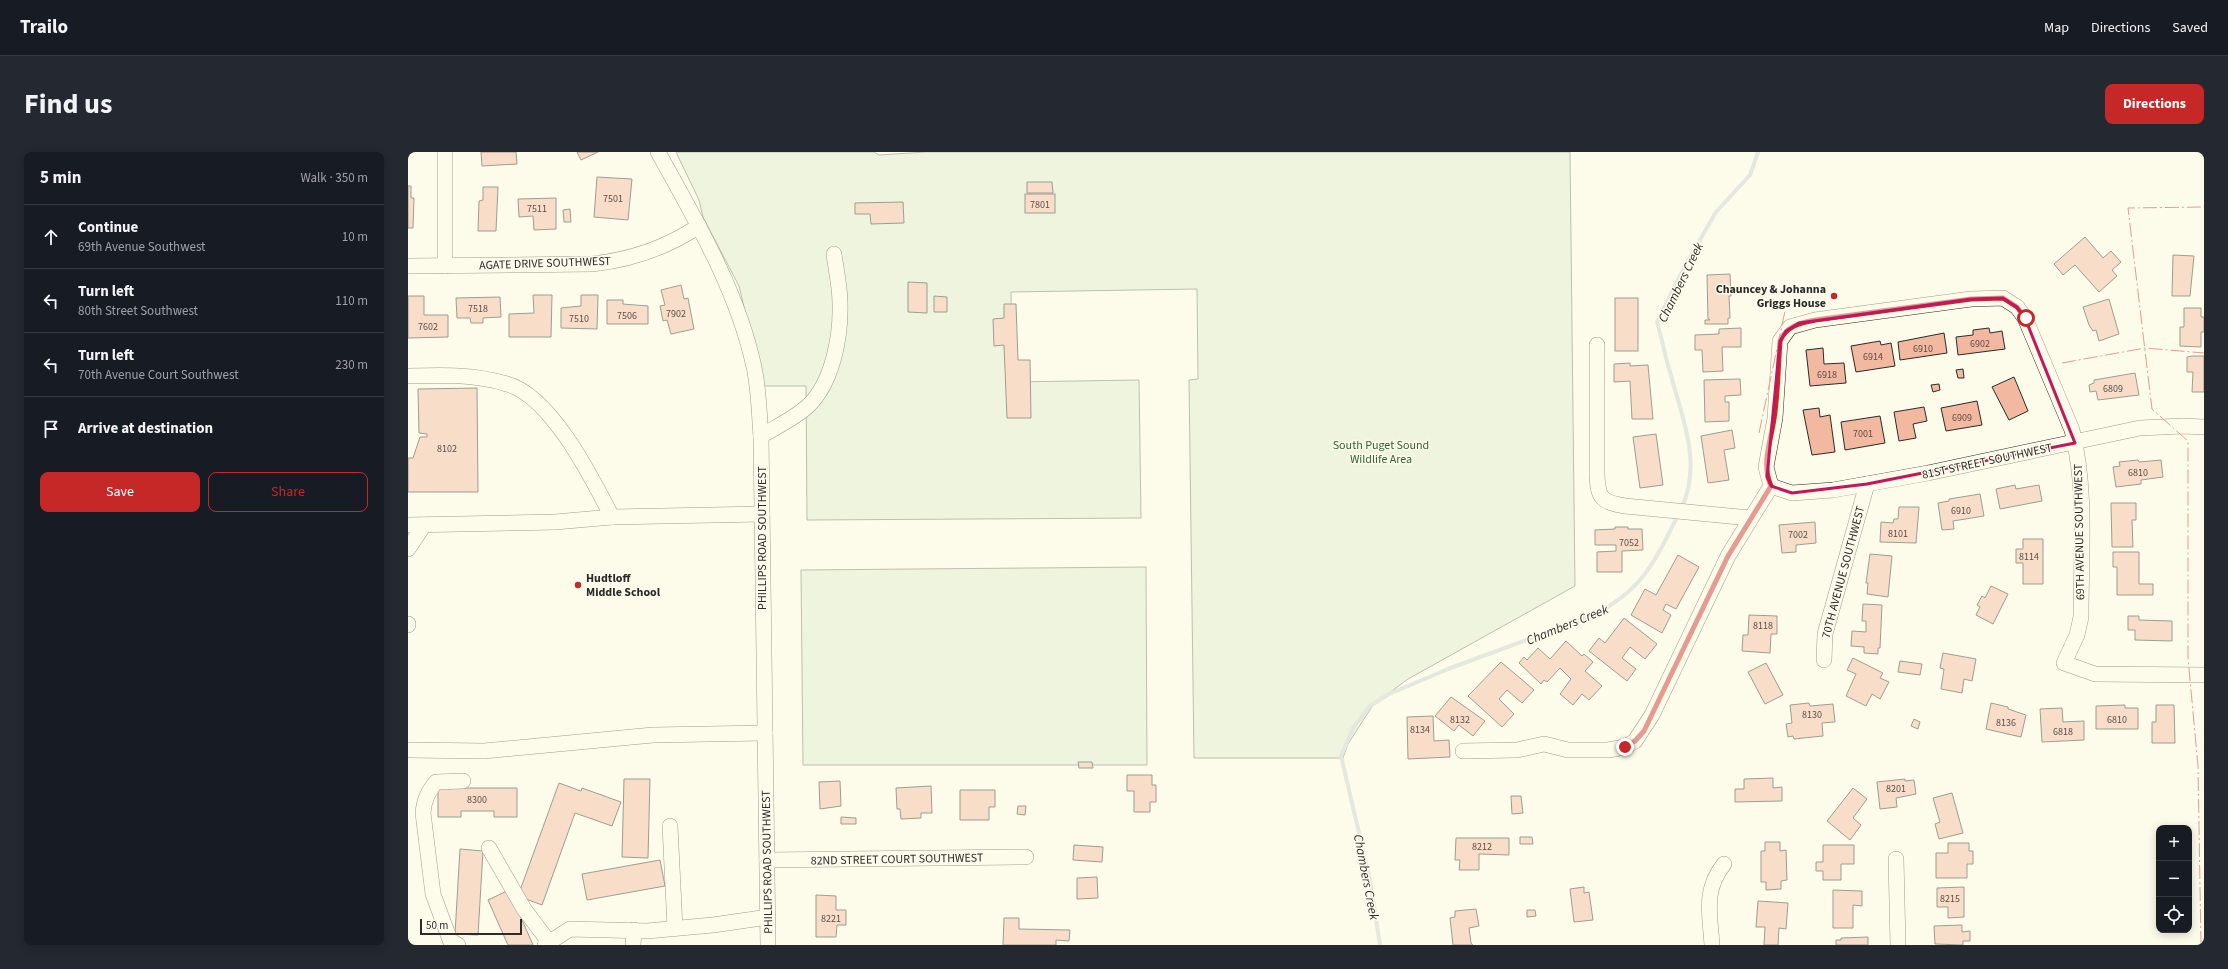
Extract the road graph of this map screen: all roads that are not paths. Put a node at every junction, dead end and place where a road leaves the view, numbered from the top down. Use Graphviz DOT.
graph roads {
  1 [pos="445,152"];
  2 [pos="658,152"];
  3 [pos="699,226"];
  4 [pos="834,254"];
  5 [pos="408,266"];
  6 [pos="445,266"];
  7 [pos="1596,345"];
  8 [pos="408,376"];
  9 [pos="2204,427"];
  10 [pos="762,436"];
  11 [pos="2075,443"];
  12 [pos="1867,484"];
  13 [pos="1771,486"];
  14 [pos="762,514"];
  15 [pos="612,517"];
  16 [pos="1750,518"];
  17 [pos="424,524"];
  18 [pos="408,525"];
  19 [pos="408,549"];
  20 [pos="1824,660"];
  21 [pos="2204,675"];
  22 [pos="765,733"];
  23 [pos="408,750"];
  24 [pos="1463,750"];
  25 [pos="463,781"];
  26 [pos="670,826"];
  27 [pos="489,848"];
  28 [pos="1026,857"];
  29 [pos="1896,859"];
  30 [pos="767,860"];
  31 [pos="1724,864"];
  32 [pos="768,917"];
  33 [pos="675,928"];
  34 [pos="634,930"];
  35 [pos="547,944"];
  36 [pos="458,945"];
  37 [pos="633,945"];
  38 [pos="768,945"];
  39 [pos="1712,945"];
  40 [pos="1898,945"];
  1 -- 6 [label="street"];
  2 -- 3 [label="street, PHILLIPS ROAD SOUTHWEST"];
  3 -- 6 [label="street, AGATE DRIVE SOUTHWEST"];
  3 -- 10 [label="street, PHILLIPS ROAD SOUTHWEST"];
  4 -- 10 [label="street"];
  5 -- 6 [label="street, AGATE DRIVE SOUTHWEST"];
  7 -- 16 [label="street"];
  8 -- 15 [label="street"];
  9 -- 11 [label="street, 81ST STREET SOUTHWEST"];
  10 -- 14 [label="street, PHILLIPS ROAD SOUTHWEST"];
  11 -- 12 [label="street, 81ST STREET SOUTHWEST"];
  11 -- 13 [label="street, 69TH AVENUE SOUTHWEST"];
  11 -- 21 [label="street, 69TH AVENUE SOUTHWEST"];
  12 -- 13 [label="street, 81ST STREET SOUTHWEST"];
  12 -- 20 [label="street, 70TH AVENUE SOUTHWEST"];
  13 -- 16 [label="street"];
  14 -- 15 [label="street"];
  14 -- 22 [label="street, PHILLIPS ROAD SOUTHWEST"];
  15 -- 17 [label="street"];
  16 -- 24 [label="street"];
  17 -- 18 [label="street"];
  17 -- 19 [label="street"];
  22 -- 23 [label="street"];
  22 -- 30 [label="street, PHILLIPS ROAD SOUTHWEST"];
  25 -- 36 [label="street"];
  26 -- 33 [label="street"];
  27 -- 35 [label="street"];
  28 -- 30 [label="street, 82ND STREET COURT SOUTHWEST"];
  29 -- 40 [label="street"];
  30 -- 32 [label="street, PHILLIPS ROAD SOUTHWEST"];
  31 -- 39 [label="street"];
  32 -- 33 [label="street"];
  32 -- 38 [label="street, PHILLIPS ROAD SOUTHWEST"];
  33 -- 34 [label="street"];
  34 -- 35 [label="street"];
  34 -- 37 [label="street"];
}
